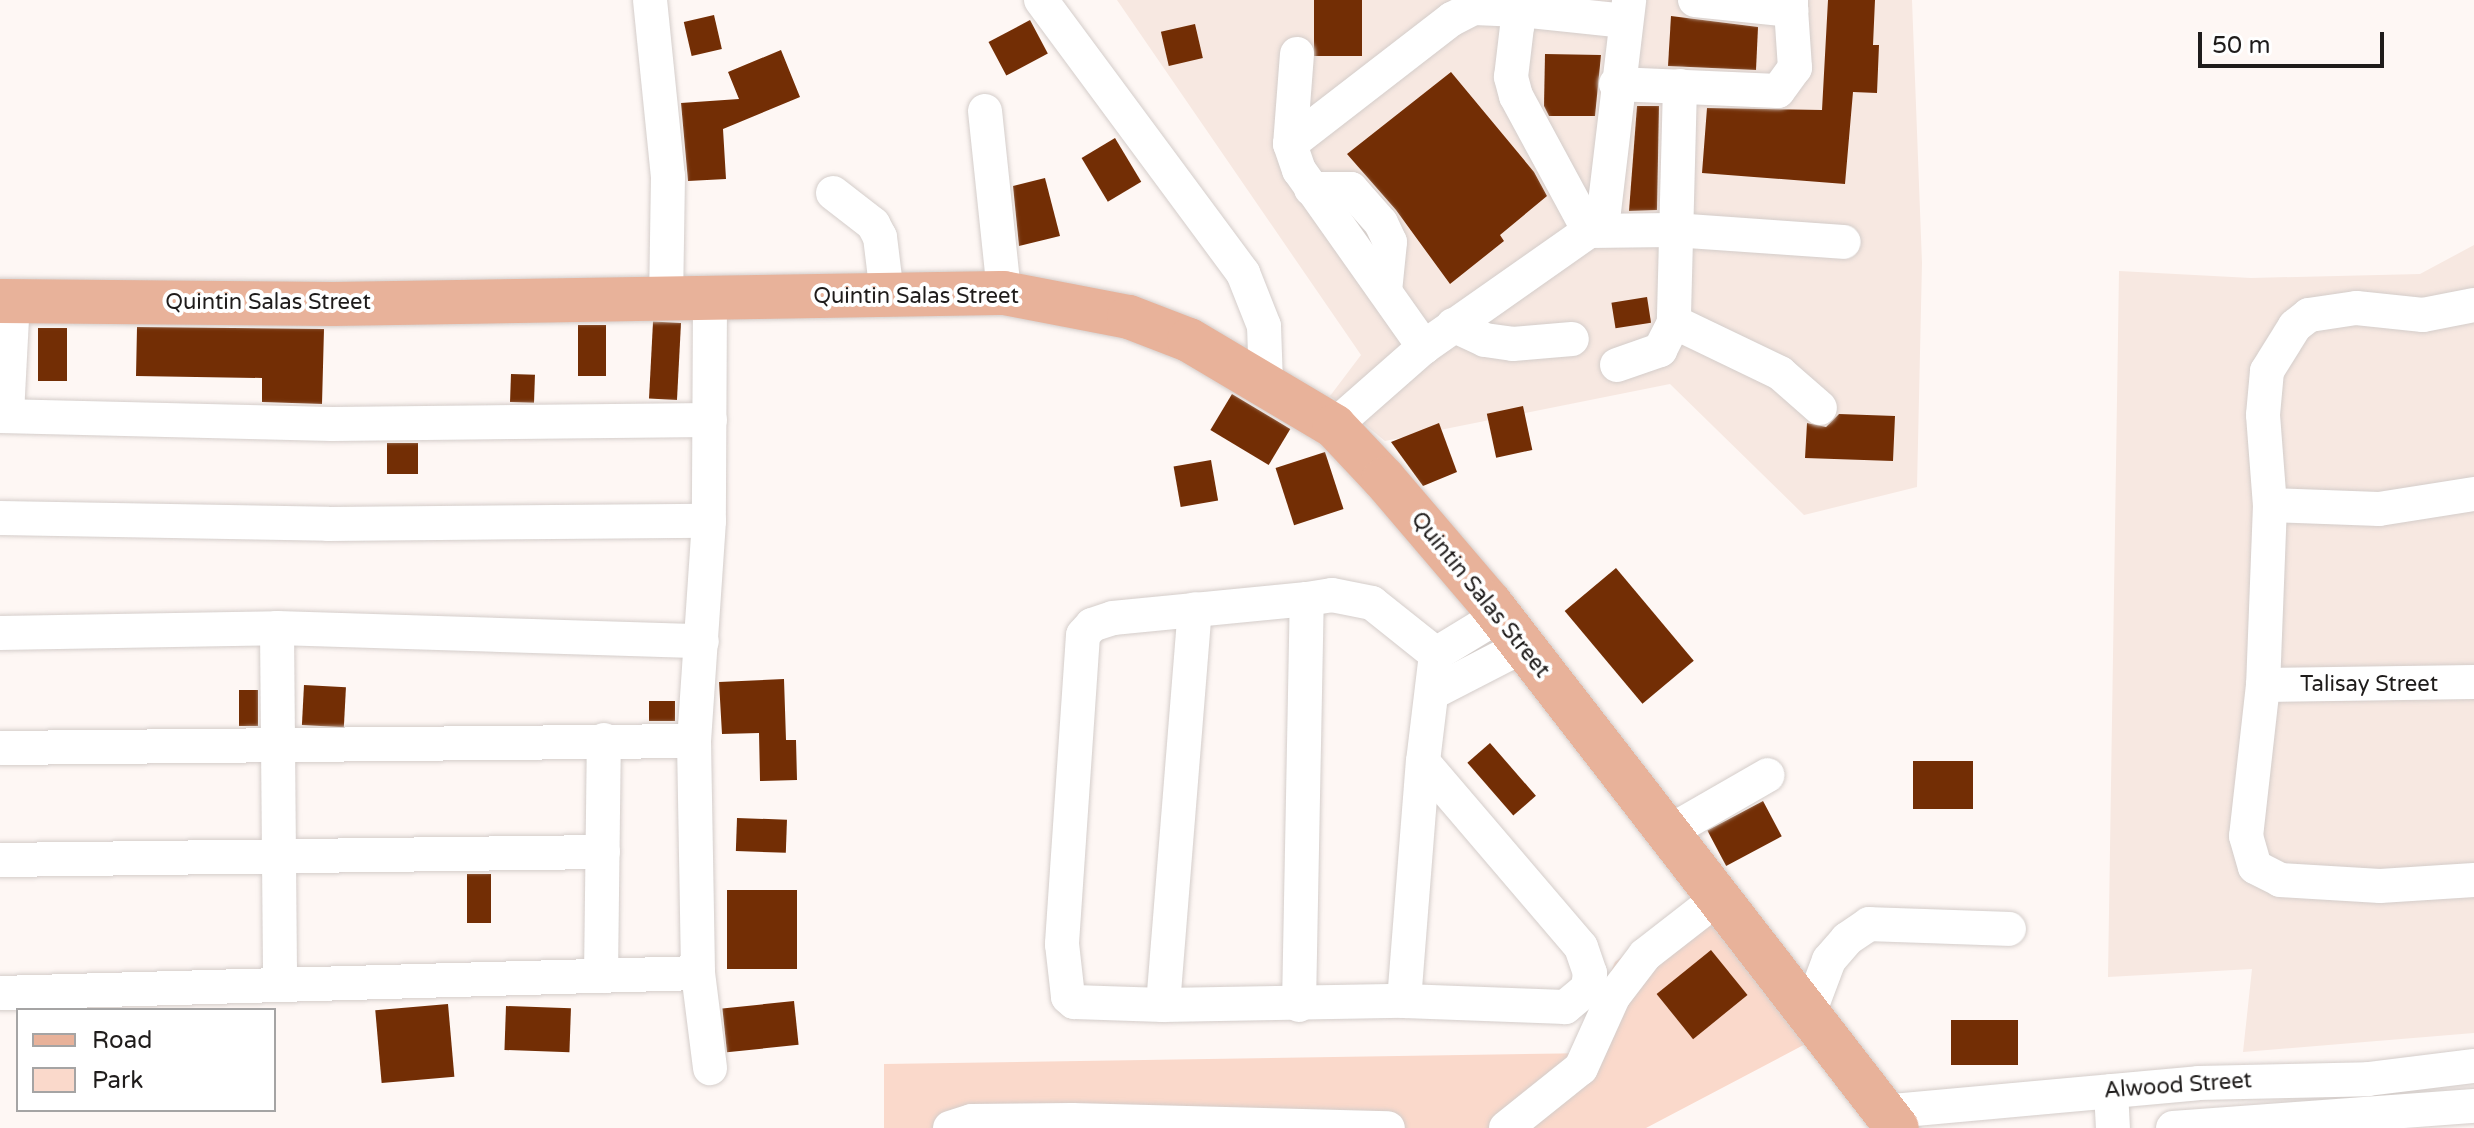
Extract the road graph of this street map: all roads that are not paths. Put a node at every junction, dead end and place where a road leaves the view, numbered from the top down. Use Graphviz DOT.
graph roads {
  1 [pos="650,0"];
  2 [pos="1041,0"];
  3 [pos="1695,0"];
  4 [pos="1791,5"];
  5 [pos="1521,10"];
  6 [pos="1627,10"];
  7 [pos="1297,54"];
  8 [pos="1616,84"];
  9 [pos="1680,86"];
  10 [pos="985,111"];
  11 [pos="1290,144"];
  12 [pos="833,193"];
  13 [pos="1595,230"];
  14 [pos="1673,230"];
  15 [pos="1844,242"];
  16 [pos="1004,293"];
  17 [pos="887,294"];
  18 [pos="666,299"];
  19 [pos="710,300"];
  20 [pos="7,301"];
  21 [pos="2474,305"];
  22 [pos="1674,322"];
  23 [pos="1453,325"];
  24 [pos="1572,339"];
  25 [pos="1424,347"];
  26 [pos="1617,365"];
  27 [pos="1266,382"];
  28 [pos="1820,408"];
  29 [pos="3,415"];
  30 [pos="710,420"];
  31 [pos="1334,426"];
  32 [pos="2474,494"];
  33 [pos="2270,505"];
  34 [pos="0,518"];
  35 [pos="709,521"];
  36 [pos="1307,599"];
  37 [pos="1195,609"];
  38 [pos="277,628"];
  39 [pos="1512,631"];
  40 [pos="0,633"];
  41 [pos="702,641"];
  42 [pos="1436,654"];
  43 [pos="2474,682"];
  44 [pos="2263,685"];
  45 [pos="1434,692"];
  46 [pos="604,740"];
  47 [pos="694,741"];
  48 [pos="0,748"];
  49 [pos="279,748"];
  50 [pos="1423,762"];
  51 [pos="1768,775"];
  52 [pos="1667,833"];
  53 [pos="276,852"];
  54 [pos="603,852"];
  55 [pos="0,860"];
  56 [pos="2474,880"];
  57 [pos="1717,899"];
  58 [pos="2009,929"];
  59 [pos="698,973"];
  60 [pos="601,976"];
  61 [pos="280,982"];
  62 [pos="0,993"];
  63 [pos="1404,1001"];
  64 [pos="1163,1005"];
  65 [pos="1299,1005"];
  66 [pos="1808,1016"];
  67 [pos="2474,1066"];
  68 [pos="710,1068"];
  69 [pos="2111,1091"];
  70 [pos="2474,1106"];
  71 [pos="1890,1120"];
  72 [pos="1073,1124"];
  73 [pos="950,1128"];
  74 [pos="1388,1128"];
  75 [pos="1506,1128"];
  76 [pos="2113,1128"];
  77 [pos="2173,1128"];
  1 -- 18 [label="street"];
  2 -- 27 [label="street"];
  3 -- 4 [label="street"];
  4 -- 9 [label="street"];
  5 -- 6 [label="street"];
  5 -- 11 [label="street"];
  5 -- 13 [label="street"];
  6 -- 8 [label="street"];
  7 -- 11 [label="street"];
  8 -- 9 [label="street"];
  8 -- 13 [label="street"];
  9 -- 14 [label="street"];
  10 -- 16 [label="street"];
  11 -- 25 [label="street"];
  12 -- 17 [label="street"];
  13 -- 14 [label="street"];
  13 -- 23 [label="street"];
  14 -- 15 [label="street"];
  14 -- 22 [label="street"];
  16 -- 17 [label="main road, Quintin Salas Street"];
  16 -- 27 [label="main road, Quintin Salas Street"];
  17 -- 19 [label="main road, Quintin Salas Street"];
  18 -- 19 [label="main road, Quintin Salas Street"];
  18 -- 20 [label="main road, Quintin Salas Street"];
  19 -- 30 [label="street"];
  20 -- 29 [label="street"];
  21 -- 33 [label="street"];
  22 -- 26 [label="street"];
  22 -- 28 [label="street"];
  23 -- 24 [label="street"];
  23 -- 25 [label="street"];
  25 -- 31 [label="street"];
  27 -- 31 [label="main road, Quintin Salas Street"];
  29 -- 30 [label="street"];
  30 -- 35 [label="street"];
  31 -- 39 [label="main road, Quintin Salas Street"];
  32 -- 33 [label="street"];
  33 -- 44 [label="street"];
  34 -- 35 [label="street"];
  35 -- 41 [label="street"];
  36 -- 37 [label="street"];
  36 -- 42 [label="street"];
  36 -- 65 [label="street"];
  37 -- 64 [label="street"];
  37 -- 64 [label="street"];
  38 -- 40 [label="street"];
  38 -- 41 [label="street"];
  38 -- 49 [label="street"];
  39 -- 42 [label="street"];
  39 -- 45 [label="street"];
  39 -- 52 [label="main road, Quintin Salas Street"];
  41 -- 47 [label="street"];
  42 -- 45 [label="street"];
  43 -- 44 [label="street, Talisay Street"];
  44 -- 56 [label="street"];
  45 -- 50 [label="street"];
  46 -- 47 [label="street"];
  46 -- 49 [label="street"];
  46 -- 54 [label="street"];
  47 -- 59 [label="street"];
  48 -- 49 [label="street"];
  49 -- 53 [label="street"];
  50 -- 63 [label="street"];
  50 -- 63 [label="street"];
  51 -- 52 [label="street"];
  52 -- 57 [label="main road, Quintin Salas Street"];
  53 -- 54 [label="street"];
  53 -- 55 [label="street"];
  53 -- 61 [label="street"];
  54 -- 60 [label="street"];
  57 -- 66 [label="main road, Quintin Salas Street"];
  57 -- 75 [label="street"];
  58 -- 66 [label="street"];
  59 -- 60 [label="street"];
  59 -- 68 [label="street"];
  60 -- 61 [label="street"];
  61 -- 62 [label="street"];
  63 -- 65 [label="street"];
  64 -- 65 [label="street"];
  66 -- 71 [label="main road, Quintin Salas Street"];
  67 -- 69 [label="street, Alwood Street"];
  69 -- 71 [label="street, Alwood Street"];
  69 -- 76 [label="street"];
  70 -- 77 [label="street, Alwood Street"];
  72 -- 73 [label="street"];
  72 -- 74 [label="street"];
}
